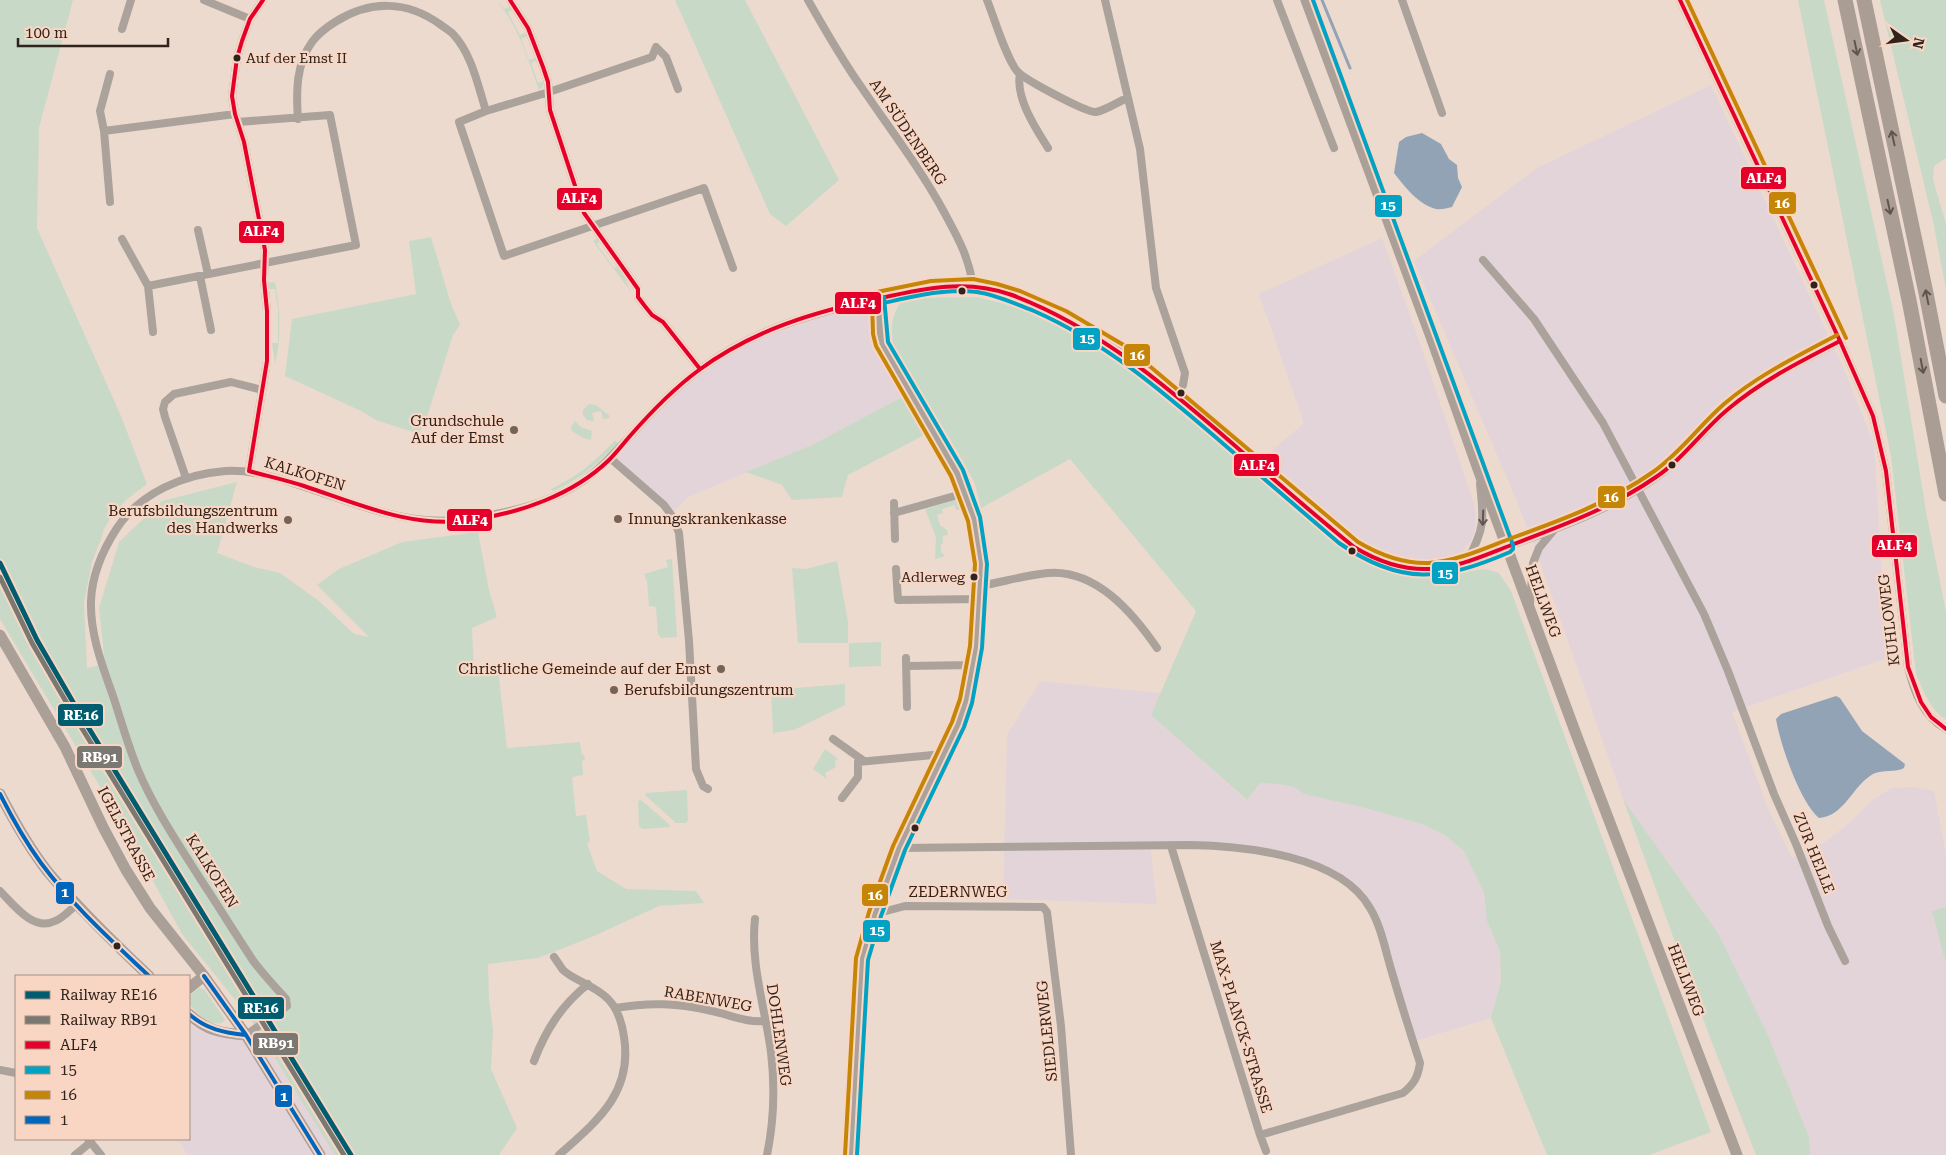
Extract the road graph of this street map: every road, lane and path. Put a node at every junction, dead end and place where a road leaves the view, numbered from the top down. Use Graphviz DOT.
graph roads {
  1 [pos="131,0"];
  2 [pos="204,0"];
  3 [pos="264,0"];
  4 [pos="510,0"];
  5 [pos="808,0"];
  6 [pos="987,0"];
  7 [pos="1105,0"];
  8 [pos="1277,0"];
  9 [pos="1306,0"];
  10 [pos="1402,0"];
  11 [pos="1680,0"];
  12 [pos="1846,0"];
  13 [pos="1864,0"];
  14 [pos="250,19"];
  15 [pos="122,30"];
  16 [pos="110,74"];
  17 [pos="1020,74"];
  18 [pos="678,89"];
  19 [pos="548,92"];
  20 [pos="1127,98"];
  21 [pos="486,111"];
  22 [pos="1442,113"];
  23 [pos="237,118"];
  24 [pos="298,119"];
  25 [pos="104,131"];
  26 [pos="1048,148"];
  27 [pos="1334,148"];
  28 [pos="110,202"];
  29 [pos="594,226"];
  30 [pos="198,230"];
  31 [pos="122,239"];
  32 [pos="1483,260"];
  33 [pos="266,264"];
  34 [pos="732,268"];
  35 [pos="204,275"];
  36 [pos="973,285"];
  37 [pos="148,286"];
  38 [pos="878,298"];
  39 [pos="211,330"];
  40 [pos="153,332"];
  41 [pos="1840,341"];
  42 [pos="700,369"];
  43 [pos="1183,385"];
  44 [pos="262,390"];
  45 [pos="1946,396"];
  46 [pos="610,458"];
  47 [pos="249,471"];
  48 [pos="1479,472"];
  49 [pos="186,478"];
  50 [pos="1637,489"];
  51 [pos="965,493"];
  52 [pos="1946,494"];
  53 [pos="894,503"];
  54 [pos="894,513"];
  55 [pos="1556,528"];
  56 [pos="895,539"];
  57 [pos="1507,547"];
  58 [pos="1467,561"];
  59 [pos="896,569"];
  60 [pos="980,586"];
  61 [pos="980,599"];
  62 [pos="1530,606"];
  63 [pos="0,635"];
  64 [pos="1157,648"];
  65 [pos="973,665"];
  66 [pos="907,707"];
  67 [pos="1946,729"];
  68 [pos="833,739"];
  69 [pos="944,754"];
  70 [pos="864,761"];
  71 [pos="708,789"];
  72 [pos="0,794"];
  73 [pos="842,798"];
  74 [pos="1171,846"];
  75 [pos="899,848"];
  76 [pos="0,891"];
  77 [pos="77,904"];
  78 [pos="1043,907"];
  79 [pos="875,914"];
  80 [pos="755,918"];
  81 [pos="554,957"];
  82 [pos="1845,961"];
  83 [pos="148,975"];
  84 [pos="204,976"];
  85 [pos="588,984"];
  86 [pos="190,987"];
  87 [pos="616,1008"];
  88 [pos="190,1015"];
  89 [pos="765,1021"];
  90 [pos="246,1034"];
  91 [pos="534,1061"];
  92 [pos="0,1070"];
  93 [pos="15,1073"];
  94 [pos="1260,1135"];
  95 [pos="89,1140"];
  96 [pos="1266,1151"];
  97 [pos="75,1155"];
  98 [pos="102,1155"];
  99 [pos="320,1155"];
  100 [pos="559,1155"];
  101 [pos="767,1155"];
  102 [pos="851,1155"];
  103 [pos="1071,1155"];
  104 [pos="1737,1155"];
  1 -- 15 [label="street"];
  2 -- 14 [label="street"];
  3 -- 14 [label="street"];
  4 -- 19 [label="street"];
  5 -- 36 [label="street, AM SÜDENBERG"];
  6 -- 17 [label="street"];
  7 -- 20 [label="street"];
  8 -- 27 [label="street"];
  9 -- 48 [label="street, HELLWEG"];
  10 -- 22 [label="street"];
  11 -- 41 [label="street, KUHLOWEG"];
  12 -- 52 [label="highway, one-way"];
  45 -- 13 [label="highway, one-way"];
  14 -- 23 [label="street"];
  16 -- 25 [label="street"];
  17 -- 20 [label="street"];
  17 -- 26 [label="street"];
  18 -- 19 [label="street"];
  19 -- 21 [label="street"];
  19 -- 29 [label="street"];
  20 -- 43 [label="street"];
  21 -- 24 [label="street"];
  21 -- 29 [label="street"];
  23 -- 24 [label="street"];
  23 -- 25 [label="street"];
  23 -- 33 [label="street"];
  24 -- 33 [label="street"];
  25 -- 28 [label="street"];
  29 -- 34 [label="street"];
  29 -- 42 [label="street"];
  30 -- 35 [label="street"];
  31 -- 37 [label="street"];
  32 -- 50 [label="street, ZUR HELLE"];
  33 -- 35 [label="street"];
  33 -- 44 [label="street"];
  35 -- 37 [label="street"];
  35 -- 39 [label="street"];
  36 -- 38 [label="street, KALKOFEN"];
  36 -- 58 [label="street, KALKOFEN"];
  37 -- 40 [label="street"];
  38 -- 42 [label="street, KALKOFEN"];
  38 -- 51 [label="street"];
  41 -- 50 [label="street, KALKOFEN"];
  41 -- 67 [label="street, KUHLOWEG"];
  42 -- 46 [label="street, KALKOFEN"];
  44 -- 47 [label="street"];
  44 -- 49 [label="street"];
  46 -- 47 [label="street, KALKOFEN"];
  46 -- 71 [label="street"];
  47 -- 49 [label="street, KALKOFEN"];
  48 -- 57 [label="street, HELLWEG"];
  48 -- 58 [label="street, one-way"];
  49 -- 90 [label="street, KALKOFEN"];
  50 -- 55 [label="street, KALKOFEN"];
  50 -- 82 [label="street, ZUR HELLE"];
  51 -- 54 [label="street"];
  51 -- 60 [label="street"];
  53 -- 54 [label="street"];
  54 -- 56 [label="street"];
  55 -- 57 [label="street, KALKOFEN"];
  55 -- 62 [label="street"];
  57 -- 58 [label="street, KALKOFEN"];
  57 -- 62 [label="street, HELLWEG"];
  59 -- 61 [label="street"];
  60 -- 61 [label="street"];
  60 -- 64 [label="street"];
  61 -- 65 [label="street"];
  62 -- 104 [label="street, HELLWEG"];
  63 -- 84 [label="street, IGELSTRASSE"];
  65 -- 66 [label="street"];
  65 -- 69 [label="street"];
  68 -- 70 [label="street"];
  69 -- 70 [label="street"];
  69 -- 75 [label="street"];
  70 -- 73 [label="street"];
  72 -- 77 [label="street"];
  74 -- 75 [label="street, MAX-PLANCK-STRASSE"];
  74 -- 94 [label="street, MAX-PLANCK-STRASSE"];
  74 -- 94 [label="street, MAX-PLANCK-STRASSE"];
  75 -- 79 [label="street"];
  76 -- 77 [label="street"];
  77 -- 83 [label="street"];
  78 -- 79 [label="street, ZEDERNWEG"];
  78 -- 103 [label="street, SIEDLERWEG"];
  79 -- 102 [label="street"];
  80 -- 89 [label="street, DOHLENWEG"];
  81 -- 85 [label="street"];
  84 -- 86 [label="street"];
  84 -- 90 [label="street, IGELSTRASSE"];
  85 -- 87 [label="street"];
  85 -- 91 [label="street"];
  87 -- 89 [label="street, RABENWEG"];
  87 -- 100 [label="street"];
  88 -- 90 [label="street"];
  89 -- 101 [label="street, DOHLENWEG"];
  90 -- 99 [label="street, IGELSTRASSE"];
  92 -- 93 [label="street"];
  94 -- 96 [label="street"];
  95 -- 97 [label="street"];
  95 -- 98 [label="street"];
}
